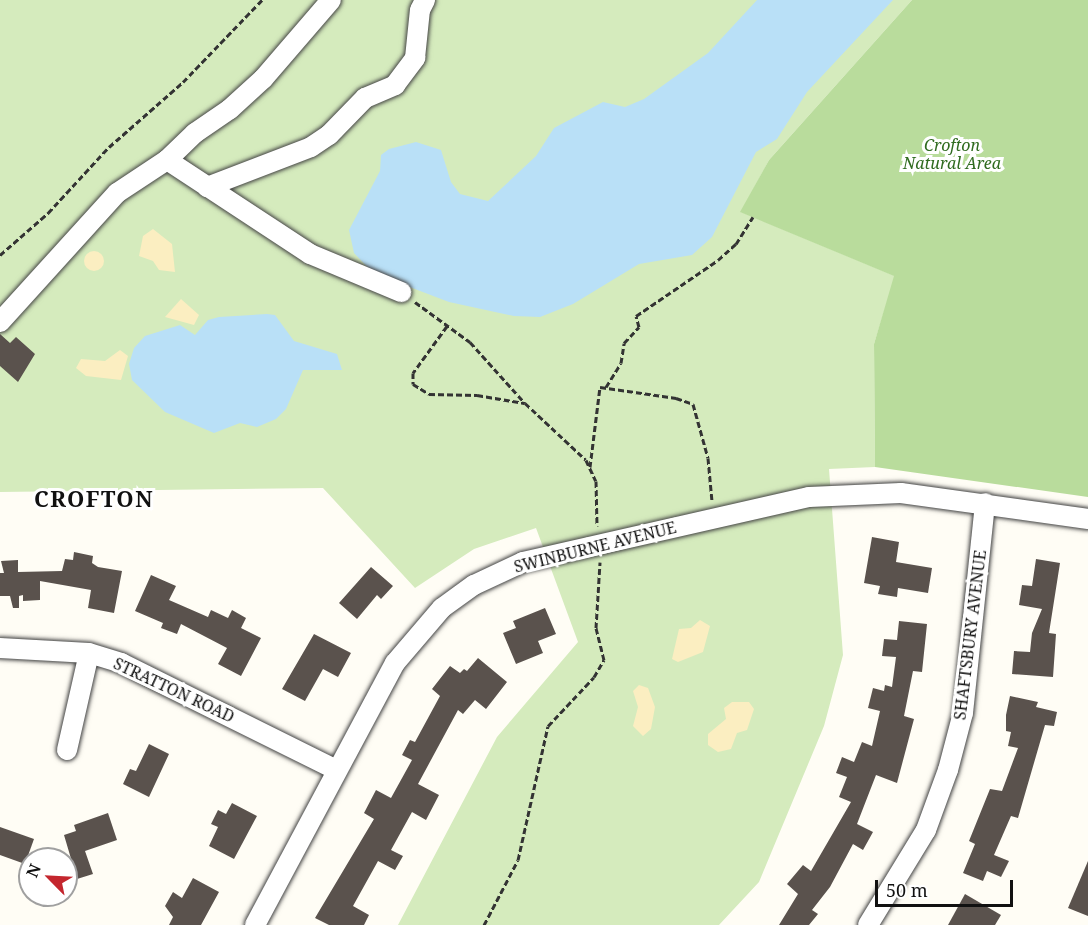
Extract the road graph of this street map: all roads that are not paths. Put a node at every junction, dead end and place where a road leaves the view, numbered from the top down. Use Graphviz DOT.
graph roads {
  1 [pos="331,0"];
  2 [pos="426,0"];
  3 [pos="167,160"];
  4 [pos="207,188"];
  5 [pos="401,291"];
  6 [pos="0,322"];
  7 [pos="985,503"];
  8 [pos="1088,519"];
  9 [pos="0,648"];
  10 [pos="89,653"];
  11 [pos="67,750"];
  12 [pos="337,770"];
  13 [pos="255,925"];
  14 [pos="868,925"];
  1 -- 3 [label="street"];
  2 -- 4 [label="street"];
  3 -- 4 [label="street"];
  3 -- 6 [label="street"];
  4 -- 5 [label="street"];
  7 -- 8 [label="street, SWINBURNE AVENUE"];
  7 -- 12 [label="street, SWINBURNE AVENUE"];
  7 -- 14 [label="street, SHAFTSBURY AVENUE"];
  9 -- 10 [label="street, STRATTON ROAD"];
  10 -- 11 [label="street"];
  10 -- 12 [label="street, STRATTON ROAD"];
  12 -- 13 [label="street, SWINBURNE AVENUE"];
}
